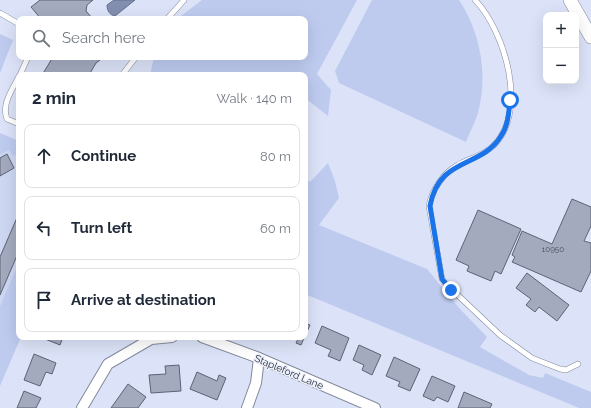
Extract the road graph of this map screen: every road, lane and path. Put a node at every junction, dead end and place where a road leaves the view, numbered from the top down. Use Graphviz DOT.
graph roads {
  1 [pos="184,0"];
  2 [pos="475,0"];
  3 [pos="570,0"];
  4 [pos="0,13"];
  5 [pos="170,16"];
  6 [pos="16,22"];
  7 [pos="590,34"];
  8 [pos="27,60"];
  9 [pos="134,60"];
  10 [pos="21,72"];
  11 [pos="124,72"];
  12 [pos="16,82"];
  13 [pos="16,123"];
  14 [pos="151,340"];
  15 [pos="210,340"];
  16 [pos="258,358"];
  17 [pos="578,364"];
  18 [pos="82,408"];
  19 [pos="247,408"];
  20 [pos="375,408"];
  1 -- 5 [label="lane"];
  2 -- 17 [label="lane"];
  3 -- 7 [label="street"];
  4 -- 6 [label="lane"];
  8 -- 10 [label="lane"];
  9 -- 11 [label="lane"];
  12 -- 13 [label="lane"];
  14 -- 18 [label="street"];
  15 -- 16 [label="street, Stapleford Lane"];
  16 -- 19 [label="street"];
  16 -- 20 [label="street, Stapleford Lane"];
}
